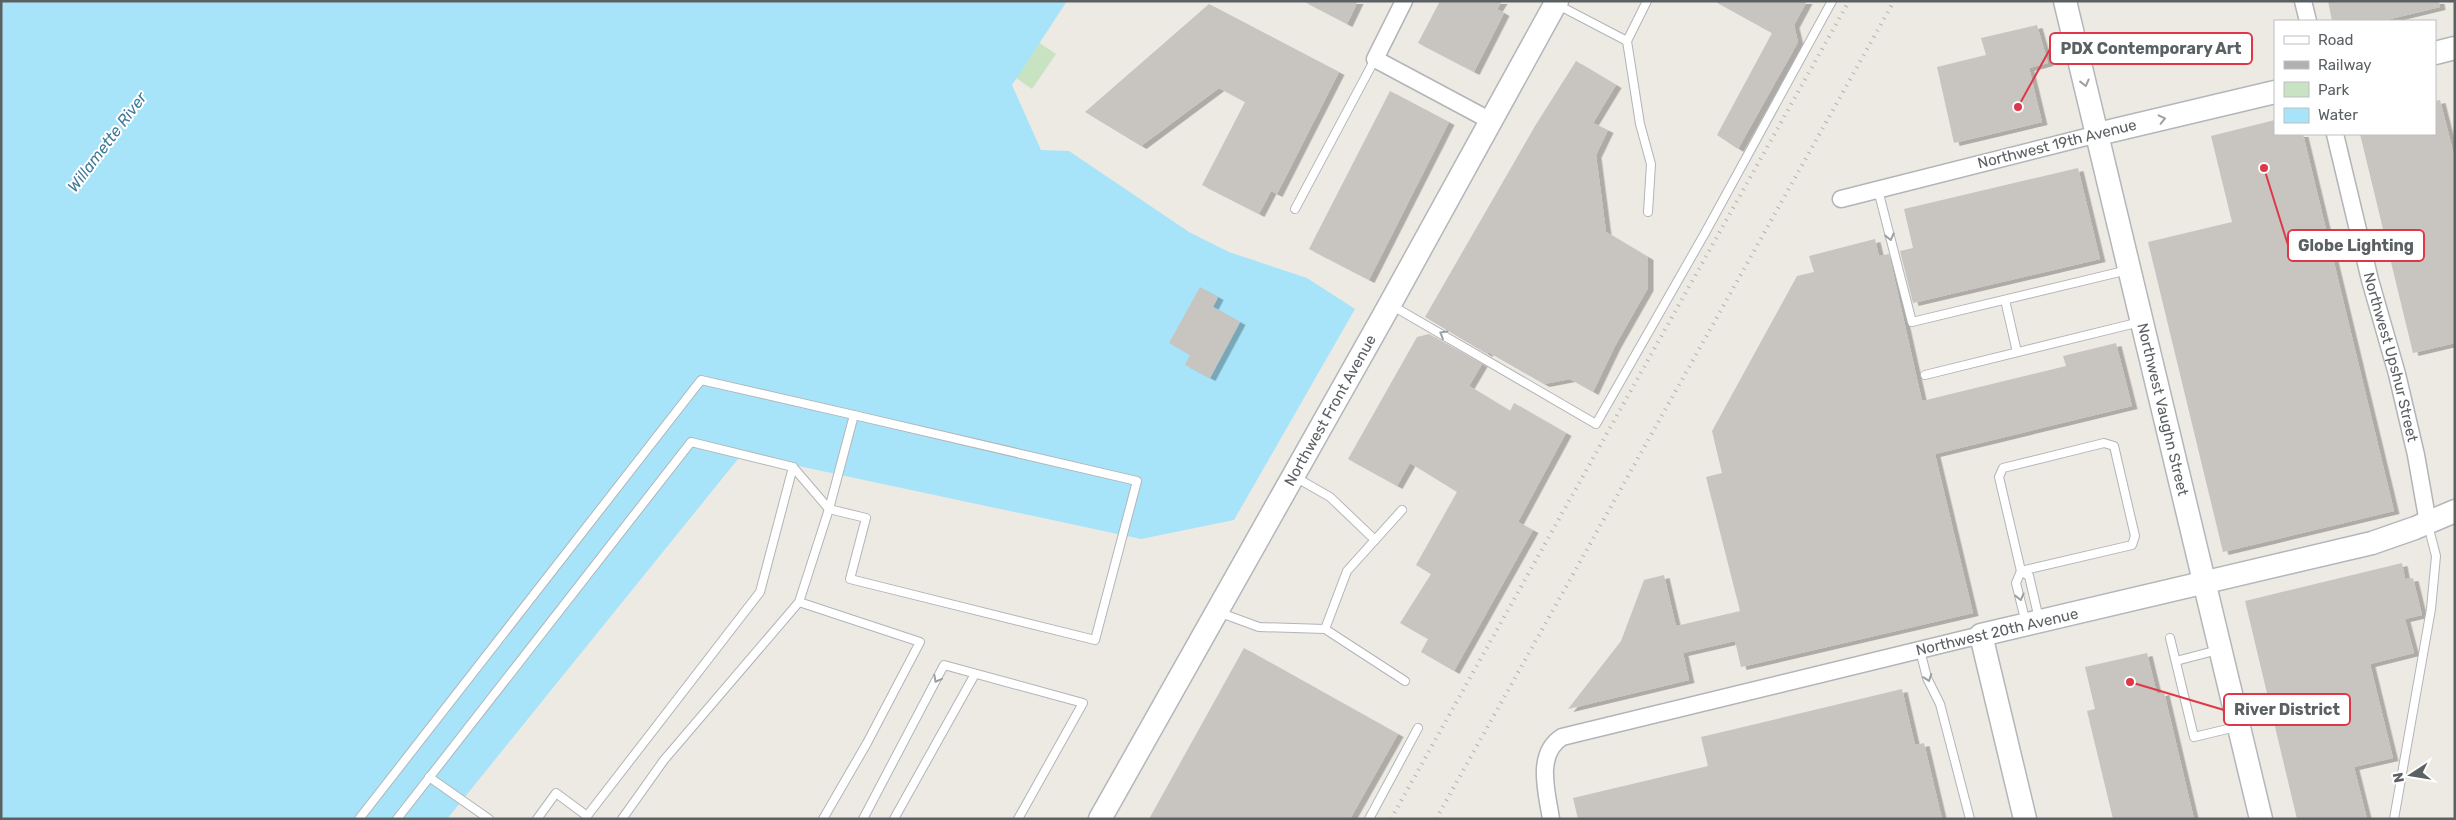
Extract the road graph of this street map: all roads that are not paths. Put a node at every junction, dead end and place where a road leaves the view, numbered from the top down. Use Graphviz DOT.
graph roads {
  1 [pos="1404,1"];
  2 [pos="1647,1"];
  3 [pos="1832,1"];
  4 [pos="2065,1"];
  5 [pos="2303,1"];
  6 [pos="1556,3"];
  7 [pos="2308,20"];
  8 [pos="1627,41"];
  9 [pos="2455,48"];
  10 [pos="2436,53"];
  11 [pos="1375,59"];
  12 [pos="2274,92"];
  13 [pos="1491,121"];
  14 [pos="2098,134"];
  15 [pos="2335,135"];
  16 [pos="1878,190"];
  17 [pos="1841,199"];
  18 [pos="1295,209"];
  19 [pos="1648,212"];
  20 [pos="2130,270"];
  21 [pos="2005,300"];
  22 [pos="1389,304"];
  23 [pos="2142,322"];
  24 [pos="2017,352"];
  25 [pos="1925,375"];
  26 [pos="854,416"];
  27 [pos="793,467"];
  28 [pos="1294,476"];
  29 [pos="829,509"];
  30 [pos="1402,510"];
  31 [pos="2455,511"];
  32 [pos="2428,523"];
  33 [pos="1375,540"];
  34 [pos="2021,571"];
  35 [pos="2204,582"];
  36 [pos="799,602"];
  37 [pos="1216,611"];
  38 [pos="2033,623"];
  39 [pos="1326,629"];
  40 [pos="1981,635"];
  41 [pos="2170,638"];
  42 [pos="1920,650"];
  43 [pos="2220,650"];
  44 [pos="2176,661"];
  45 [pos="975,674"];
  46 [pos="1405,681"];
  47 [pos="2239,726"];
  48 [pos="1418,728"];
  49 [pos="429,777"];
  50 [pos="359,819"];
  51 [pos="398,819"];
  52 [pos="489,819"];
  53 [pos="537,819"];
  54 [pos="622,819"];
  55 [pos="823,819"];
  56 [pos="863,819"];
  57 [pos="894,819"];
  58 [pos="1018,819"];
  59 [pos="1100,819"];
  60 [pos="1369,819"];
  61 [pos="1551,819"];
  62 [pos="1970,819"];
  63 [pos="2025,819"];
  64 [pos="2261,819"];
  65 [pos="2394,819"];
  1 -- 11 [label="street"];
  2 -- 8 [label="lane"];
  3 -- 22 [label="lane, one-way"];
  4 -- 14 [label="street, Northwest Vaughn Street, one-way"];
  5 -- 7 [label="street"];
  6 -- 8 [label="lane"];
  6 -- 13 [label="street, Northwest Front Avenue"];
  8 -- 19 [label="lane"];
  9 -- 10 [label="street"];
  11 -- 13 [label="street"];
  11 -- 18 [label="lane"];
  14 -- 12 [label="street, Northwest 19th Avenue, one-way"];
  13 -- 22 [label="street, Northwest Front Avenue"];
  14 -- 16 [label="street, Northwest 19th Avenue"];
  14 -- 20 [label="street, Northwest Vaughn Street"];
  15 -- 32 [label="street, Northwest Upshur Street"];
  16 -- 17 [label="street, Northwest 19th Avenue"];
  16 -- 21 [label="lane, one-way"];
  20 -- 21 [label="lane"];
  20 -- 23 [label="street, Northwest Vaughn Street"];
  21 -- 24 [label="lane"];
  22 -- 28 [label="street, Northwest Front Avenue"];
  23 -- 24 [label="lane"];
  23 -- 35 [label="street, Northwest Vaughn Street"];
  24 -- 25 [label="lane"];
  26 -- 29 [label="lane"];
  26 -- 29 [label="lane"];
  26 -- 50 [label="lane"];
  27 -- 29 [label="lane"];
  27 -- 49 [label="lane"];
  27 -- 53 [label="lane"];
  28 -- 33 [label="lane"];
  28 -- 37 [label="street, Northwest Front Avenue"];
  29 -- 36 [label="lane"];
  30 -- 33 [label="lane"];
  31 -- 32 [label="street, Northwest 20th Avenue"];
  32 -- 35 [label="street, Northwest 20th Avenue"];
  32 -- 65 [label="lane"];
  33 -- 39 [label="lane"];
  34 -- 34 [label="lane"];
  34 -- 38 [label="lane, one-way"];
  34 -- 38 [label="lane"];
  35 -- 38 [label="street, Northwest 20th Avenue"];
  35 -- 43 [label="street, Northwest Vaughn Street"];
  36 -- 54 [label="lane"];
  36 -- 55 [label="lane"];
  37 -- 39 [label="lane"];
  37 -- 59 [label="street, Northwest Front Avenue"];
  38 -- 40 [label="street, Northwest 20th Avenue"];
  39 -- 46 [label="lane"];
  40 -- 42 [label="street, Northwest 20th Avenue"];
  40 -- 63 [label="street"];
  41 -- 44 [label="lane"];
  42 -- 61 [label="street, Northwest 20th Avenue"];
  42 -- 62 [label="lane, one-way"];
  43 -- 44 [label="lane"];
  43 -- 47 [label="street, Northwest Vaughn Street"];
  44 -- 47 [label="lane"];
  45 -- 56 [label="lane, one-way"];
  45 -- 57 [label="lane"];
  45 -- 58 [label="lane"];
  47 -- 64 [label="street, Northwest Vaughn Street"];
  48 -- 60 [label="lane"];
  49 -- 51 [label="lane"];
  49 -- 52 [label="lane"];
}
